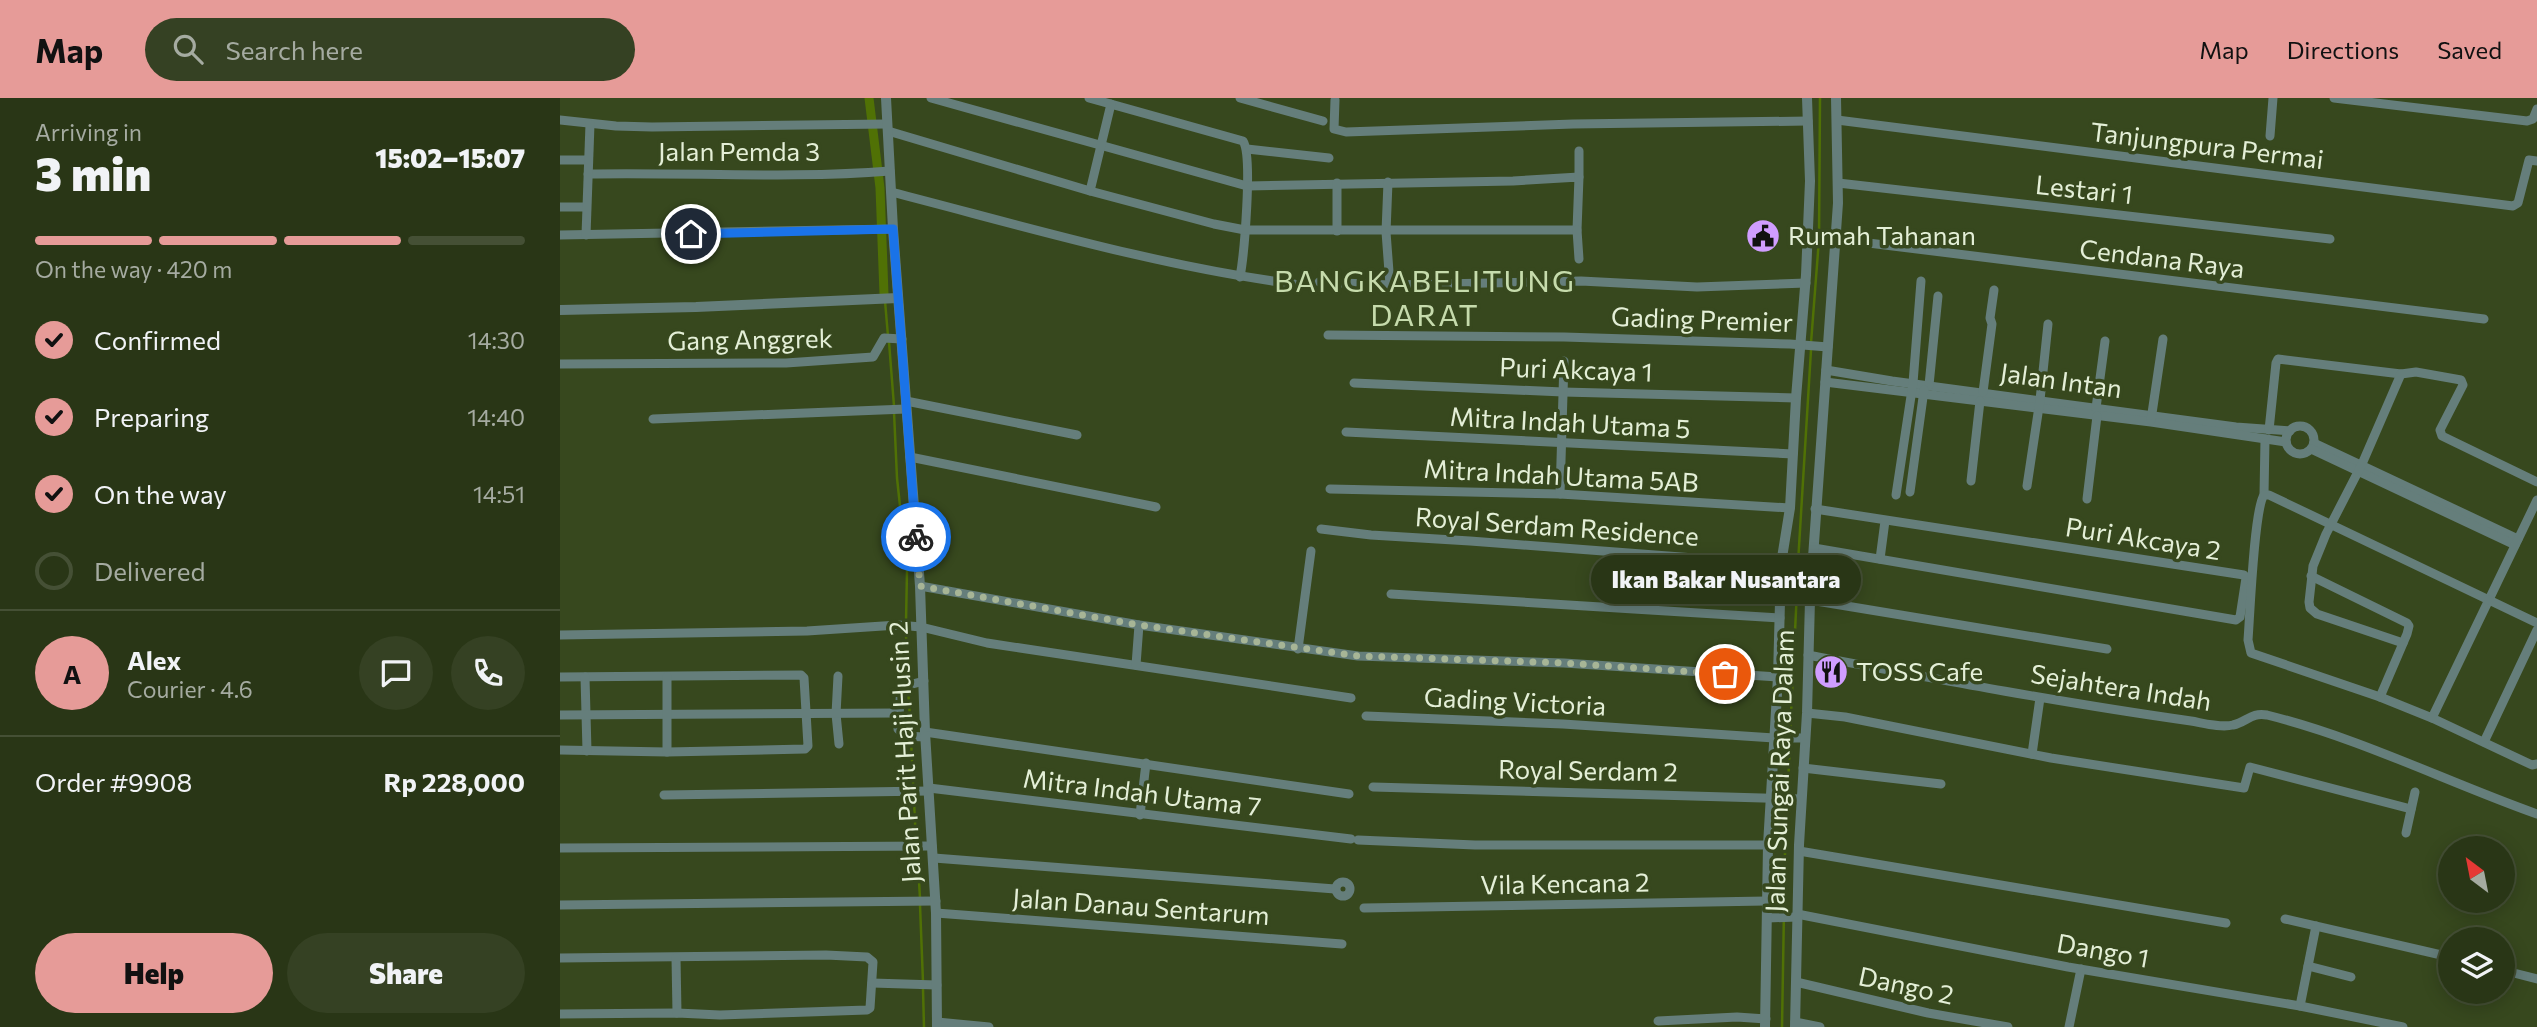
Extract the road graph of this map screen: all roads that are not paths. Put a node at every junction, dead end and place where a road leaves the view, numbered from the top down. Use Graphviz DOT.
graph roads {
  1 [pos="886,98"];
  2 [pos="931,98"];
  3 [pos="1089,98"];
  4 [pos="1240,98"];
  5 [pos="1807,98"];
  6 [pos="1836,98"];
  7 [pos="2273,98"];
  8 [pos="2334,98"];
  9 [pos="1335,100"];
  10 [pos="1111,104"];
  11 [pos="2537,109"];
  12 [pos="560,120"];
  13 [pos="1837,120"];
  14 [pos="1323,121"];
  15 [pos="1808,121"];
  16 [pos="590,124"];
  17 [pos="888,127"];
  18 [pos="2270,136"];
  19 [pos="1099,145"];
  20 [pos="1247,149"];
  21 [pos="1579,152"];
  22 [pos="1329,158"];
  23 [pos="560,160"];
  24 [pos="588,160"];
  25 [pos="2537,161"];
  26 [pos="885,172"];
  27 [pos="588,174"];
  28 [pos="1578,177"];
  29 [pos="1388,182"];
  30 [pos="1336,183"];
  31 [pos="1838,183"];
  32 [pos="1247,186"];
  33 [pos="1090,191"];
  34 [pos="891,192"];
  35 [pos="560,207"];
  36 [pos="586,207"];
  37 [pos="893,229"];
  38 [pos="1245,230"];
  39 [pos="1577,230"];
  40 [pos="1337,231"];
  41 [pos="1386,232"];
  42 [pos="560,235"];
  43 [pos="586,235"];
  44 [pos="1836,239"];
  45 [pos="2327,239"];
  46 [pos="1579,259"];
  47 [pos="1240,277"];
  48 [pos="1921,281"];
  49 [pos="1319,282"];
  50 [pos="1806,283"];
  51 [pos="1294,284"];
  52 [pos="1390,285"];
  53 [pos="1994,290"];
  54 [pos="1938,296"];
  55 [pos="894,298"];
  56 [pos="560,310"];
  57 [pos="2484,319"];
  58 [pos="2048,324"];
  59 [pos="1328,335"];
  60 [pos="900,339"];
  61 [pos="2163,339"];
  62 [pos="2105,341"];
  63 [pos="1801,344"];
  64 [pos="1825,347"];
  65 [pos="1564,361"];
  66 [pos="560,365"];
  67 [pos="2401,374"];
  68 [pos="1825,376"];
  69 [pos="1354,383"];
  70 [pos="1913,388"];
  71 [pos="1926,388"];
  72 [pos="1563,392"];
  73 [pos="1981,396"];
  74 [pos="1796,398"];
  75 [pos="2039,404"];
  76 [pos="904,406"];
  77 [pos="2096,412"];
  78 [pos="653,419"];
  79 [pos="2152,419"];
  80 [pos="2290,431"];
  81 [pos="1346,432"];
  82 [pos="2267,434"];
  83 [pos="1077,435"];
  84 [pos="2286,442"];
  85 [pos="1562,444"];
  86 [pos="2312,446"];
  87 [pos="1793,454"];
  88 [pos="910,457"];
  89 [pos="2360,467"];
  90 [pos="1971,481"];
  91 [pos="2537,482"];
  92 [pos="2027,486"];
  93 [pos="1330,489"];
  94 [pos="1910,492"];
  95 [pos="1560,494"];
  96 [pos="1896,495"];
  97 [pos="2264,495"];
  98 [pos="2087,499"];
  99 [pos="2537,500"];
  100 [pos="1156,507"];
  101 [pos="1790,508"];
  102 [pos="1815,509"];
  103 [pos="1885,521"];
  104 [pos="2331,525"];
  105 [pos="1321,529"];
  106 [pos="2517,542"];
  107 [pos="1814,548"];
  108 [pos="1311,551"];
  109 [pos="1880,559"];
  110 [pos="1785,564"];
  111 [pos="1809,567"];
  112 [pos="2311,576"];
  113 [pos="920,586"];
  114 [pos="1391,594"];
  115 [pos="1810,600"];
  116 [pos="2489,601"];
  117 [pos="1780,618"];
  118 [pos="2537,623"];
  119 [pos="1139,625"];
  120 [pos="916,627"];
  121 [pos="2537,631"];
  122 [pos="560,635"];
  123 [pos="2403,643"];
  124 [pos="1298,649"];
  125 [pos="2107,649"];
  126 [pos="1808,655"];
  127 [pos="1136,665"];
  128 [pos="838,676"];
  129 [pos="560,677"];
  130 [pos="585,677"];
  131 [pos="667,677"];
  132 [pos="1778,677"];
  133 [pos="919,682"];
  134 [pos="2380,697"];
  135 [pos="1351,698"];
  136 [pos="2040,698"];
  137 [pos="588,713"];
  138 [pos="898,713"];
  139 [pos="1807,713"];
  140 [pos="667,714"];
  141 [pos="805,714"];
  142 [pos="836,714"];
  143 [pos="560,715"];
  144 [pos="1366,716"];
  145 [pos="2432,718"];
  146 [pos="922,735"];
  147 [pos="1780,738"];
  148 [pos="1802,738"];
  149 [pos="2484,742"];
  150 [pos="839,744"];
  151 [pos="560,750"];
  152 [pos="587,751"];
  153 [pos="667,752"];
  154 [pos="2032,754"];
  155 [pos="1146,763"];
  156 [pos="2537,764"];
  157 [pos="1803,768"];
  158 [pos="1941,784"];
  159 [pos="1373,787"];
  160 [pos="926,790"];
  161 [pos="2415,792"];
  162 [pos="1349,794"];
  163 [pos="664,795"];
  164 [pos="1771,797"];
  165 [pos="1798,799"];
  166 [pos="2411,809"];
  167 [pos="2537,814"];
  168 [pos="1140,815"];
  169 [pos="2406,833"];
  170 [pos="1768,845"];
  171 [pos="925,846"];
  172 [pos="560,848"];
  173 [pos="1799,851"];
  174 [pos="934,858"];
  175 [pos="1335,889"];
  176 [pos="1766,901"];
  177 [pos="560,905"];
  178 [pos="936,907"];
  179 [pos="1364,908"];
  180 [pos="1795,917"];
  181 [pos="1771,918"];
  182 [pos="2285,919"];
  183 [pos="2226,923"];
  184 [pos="2316,926"];
  185 [pos="1342,944"];
  186 [pos="2438,954"];
  187 [pos="560,958"];
  188 [pos="676,958"];
  189 [pos="2308,966"];
  190 [pos="2081,969"];
  191 [pos="2515,973"];
  192 [pos="2351,977"];
  193 [pos="2537,979"];
  194 [pos="1796,982"];
  195 [pos="872,983"];
  196 [pos="935,985"];
  197 [pos="2300,1006"];
  198 [pos="677,1013"];
  199 [pos="560,1014"];
  200 [pos="1658,1021"];
  201 [pos="1765,1023"];
  202 [pos="937,1025"];
  203 [pos="1795,1025"];
  204 [pos="1997,1026"];
  205 [pos="989,1027"];
  206 [pos="1820,1027"];
  207 [pos="2008,1027"];
  208 [pos="2069,1027"];
  209 [pos="2403,1027"];
  1 -- 17 [label="street, Jalan Parit Haji Husin 2"];
  2 -- 19 [label="street"];
  3 -- 10 [label="street"];
  4 -- 14 [label="street"];
  5 -- 15 [label="street"];
  6 -- 13 [label="street, Jalan Sungai Raya Dalam"];
  7 -- 18 [label="street"];
  8 -- 11 [label="street"];
  9 -- 15 [label="street"];
  10 -- 19 [label="street"];
  10 -- 20 [label="street"];
  12 -- 16 [label="street"];
  13 -- 25 [label="street, Tanjungpura Permai"];
  13 -- 31 [label="street, Jalan Sungai Raya Dalam"];
  15 -- 50 [label="street"];
  16 -- 17 [label="street"];
  16 -- 24 [label="street"];
  17 -- 26 [label="street, Jalan Parit Haji Husin 2"];
  17 -- 33 [label="street"];
  19 -- 32 [label="street"];
  19 -- 33 [label="street"];
  20 -- 22 [label="street"];
  20 -- 32 [label="street"];
  21 -- 28 [label="street"];
  23 -- 24 [label="street"];
  24 -- 27 [label="street"];
  26 -- 27 [label="street, Jalan Pemda 3"];
  26 -- 34 [label="street, Jalan Parit Haji Husin 2"];
  27 -- 36 [label="street"];
  28 -- 29 [label="street"];
  28 -- 39 [label="street"];
  29 -- 30 [label="street"];
  29 -- 41 [label="street"];
  30 -- 32 [label="street"];
  30 -- 40 [label="street"];
  31 -- 44 [label="street, Jalan Sungai Raya Dalam"];
  31 -- 45 [label="street, Lestari 1"];
  32 -- 38 [label="street"];
  33 -- 38 [label="street"];
  34 -- 37 [label="street, Jalan Parit Haji Husin 2"];
  34 -- 47 [label="street"];
  35 -- 36 [label="street"];
  36 -- 43 [label="street"];
  37 -- 43 [label="street"];
  37 -- 55 [label="street, Jalan Parit Haji Husin 2"];
  38 -- 40 [label="street"];
  38 -- 47 [label="street"];
  39 -- 41 [label="street"];
  39 -- 46 [label="street"];
  40 -- 41 [label="street"];
  41 -- 52 [label="street"];
  42 -- 43 [label="street"];
  44 -- 57 [label="street, Cendana Raya"];
  44 -- 64 [label="street, Jalan Sungai Raya Dalam"];
  47 -- 51 [label="street"];
  48 -- 70 [label="street"];
  49 -- 52 [label="street"];
  50 -- 52 [label="street"];
  50 -- 63 [label="street"];
  53 -- 73 [label="street"];
  54 -- 71 [label="street"];
  55 -- 56 [label="street"];
  55 -- 60 [label="street, Jalan Parit Haji Husin 2"];
  58 -- 75 [label="street"];
  59 -- 63 [label="street, Gading Premier"];
  60 -- 66 [label="street, Gang Anggrek"];
  60 -- 76 [label="street, Jalan Parit Haji Husin 2"];
  61 -- 79 [label="street"];
  62 -- 77 [label="street"];
  63 -- 64 [label="street, Gading Premier"];
  63 -- 74 [label="street"];
  64 -- 68 [label="street, Jalan Sungai Raya Dalam"];
  65 -- 72 [label="street"];
  67 -- 82 [label="street"];
  67 -- 89 [label="street"];
  67 -- 91 [label="street"];
  68 -- 70 [label="street"];
  68 -- 102 [label="street, Jalan Sungai Raya Dalam"];
  69 -- 72 [label="street, Puri Akcaya 1"];
  70 -- 71 [label="street"];
  70 -- 96 [label="street"];
  71 -- 73 [label="street"];
  71 -- 94 [label="street"];
  72 -- 74 [label="street, Puri Akcaya 1"];
  72 -- 85 [label="street"];
  73 -- 75 [label="street"];
  73 -- 90 [label="street"];
  74 -- 87 [label="street"];
  75 -- 77 [label="street"];
  75 -- 92 [label="street"];
  76 -- 78 [label="street"];
  76 -- 83 [label="street"];
  76 -- 88 [label="street, Jalan Parit Haji Husin 2"];
  77 -- 79 [label="street"];
  77 -- 98 [label="street"];
  79 -- 82 [label="street"];
  80 -- 82 [label="street"];
  80 -- 84 [label="street"];
  80 -- 86 [label="street"];
  81 -- 85 [label="street, Mitra Indah Utama 5"];
  82 -- 84 [label="street"];
  82 -- 97 [label="street"];
  84 -- 86 [label="street"];
  85 -- 87 [label="street, Mitra Indah Utama 5"];
  85 -- 95 [label="street"];
  86 -- 89 [label="street"];
  87 -- 101 [label="street"];
  88 -- 100 [label="street"];
  88 -- 113 [label="street, Jalan Parit Haji Husin 2"];
  89 -- 104 [label="street"];
  89 -- 106 [label="street"];
  93 -- 95 [label="street, Mitra Indah Utama 5AB"];
  95 -- 101 [label="street, Mitra Indah Utama 5AB"];
  97 -- 104 [label="street"];
  97 -- 134 [label="street"];
  99 -- 106 [label="street"];
  101 -- 110 [label="street"];
  102 -- 103 [label="street, Puri Akcaya 2"];
  102 -- 107 [label="street, Jalan Sungai Raya Dalam"];
  103 -- 109 [label="street"];
  103 -- 109 [label="street, Puri Akcaya 2"];
  104 -- 112 [label="street"];
  104 -- 116 [label="street"];
  105 -- 110 [label="street, Royal Serdam Residence"];
  106 -- 116 [label="street"];
  107 -- 109 [label="street, Puri Akcaya 2"];
  107 -- 111 [label="street, Jalan Sungai Raya Dalam"];
  108 -- 124 [label="street"];
  110 -- 111 [label="street, Royal Serdam Residence"];
  110 -- 117 [label="street"];
  111 -- 115 [label="street, Jalan Sungai Raya Dalam"];
  112 -- 123 [label="street"];
  112 -- 123 [label="street"];
  113 -- 119 [label="street"];
  113 -- 120 [label="street, Jalan Parit Haji Husin 2"];
  114 -- 117 [label="street"];
  115 -- 125 [label="street"];
  115 -- 126 [label="street, Jalan Sungai Raya Dalam"];
  116 -- 118 [label="street"];
  116 -- 145 [label="street"];
  117 -- 132 [label="street"];
  119 -- 124 [label="street"];
  119 -- 127 [label="street"];
  120 -- 122 [label="street"];
  120 -- 127 [label="street"];
  120 -- 133 [label="street, Jalan Parit Haji Husin 2"];
  121 -- 149 [label="street"];
  123 -- 134 [label="street"];
  124 -- 132 [label="street"];
  126 -- 136 [label="street, Sejahtera Indah"];
  126 -- 139 [label="street, Jalan Sungai Raya Dalam"];
  127 -- 135 [label="street"];
  128 -- 142 [label="street"];
  129 -- 130 [label="street"];
  130 -- 131 [label="street"];
  130 -- 137 [label="street"];
  131 -- 140 [label="street"];
  131 -- 141 [label="street"];
  132 -- 147 [label="street"];
  133 -- 138 [label="street"];
  133 -- 146 [label="street, Jalan Parit Haji Husin 2"];
  134 -- 145 [label="street"];
  136 -- 154 [label="street"];
  136 -- 167 [label="street, Sejahtera Indah"];
  137 -- 140 [label="street"];
  137 -- 143 [label="street"];
  137 -- 152 [label="street"];
  138 -- 142 [label="street"];
  138 -- 146 [label="street"];
  139 -- 148 [label="street, Jalan Sungai Raya Dalam"];
  139 -- 154 [label="street"];
  140 -- 141 [label="street"];
  140 -- 153 [label="street"];
  141 -- 142 [label="street"];
  141 -- 153 [label="street"];
  142 -- 150 [label="street"];
  144 -- 147 [label="street, Gading Victoria"];
  145 -- 149 [label="street"];
  146 -- 155 [label="street"];
  146 -- 160 [label="street, Jalan Parit Haji Husin 2"];
  147 -- 148 [label="street"];
  147 -- 164 [label="street"];
  148 -- 157 [label="street, Jalan Sungai Raya Dalam"];
  149 -- 156 [label="street"];
  151 -- 152 [label="street"];
  152 -- 153 [label="street"];
  154 -- 166 [label="street"];
  155 -- 162 [label="street"];
  155 -- 168 [label="street"];
  157 -- 158 [label="street"];
  157 -- 165 [label="street, Jalan Sungai Raya Dalam"];
  159 -- 164 [label="street, Royal Serdam 2"];
  160 -- 163 [label="street, Mitra Indah Utama 7"];
  160 -- 168 [label="street, Mitra Indah Utama 7"];
  160 -- 171 [label="street, Jalan Parit Haji Husin 2"];
  161 -- 166 [label="street"];
  164 -- 165 [label="street, Royal Serdam 2"];
  164 -- 170 [label="street"];
  165 -- 173 [label="street, Jalan Sungai Raya Dalam"];
  166 -- 169 [label="street"];
  168 -- 170 [label="street, Mitra Indah Utama 7"];
  170 -- 176 [label="street"];
  171 -- 172 [label="street"];
  171 -- 174 [label="street, Jalan Parit Haji Husin 2"];
  173 -- 180 [label="street, Jalan Sungai Raya Dalam"];
  173 -- 183 [label="street"];
  174 -- 175 [label="street"];
  174 -- 178 [label="street, Jalan Parit Haji Husin 2"];
  176 -- 179 [label="street, Vila Kencana 2"];
  176 -- 181 [label="street"];
  177 -- 178 [label="street, Jalan Danau Sentarum"];
  178 -- 185 [label="street, Jalan Danau Sentarum"];
  178 -- 196 [label="street, Jalan Parit Haji Husin 2"];
  180 -- 181 [label="street, Dango 1"];
  180 -- 190 [label="street, Dango 1"];
  180 -- 194 [label="street, Jalan Sungai Raya Dalam"];
  181 -- 201 [label="street"];
  182 -- 184 [label="street"];
  184 -- 186 [label="street"];
  184 -- 189 [label="street"];
  187 -- 188 [label="street"];
  188 -- 195 [label="street"];
  188 -- 198 [label="street"];
  189 -- 192 [label="street"];
  189 -- 197 [label="street"];
  190 -- 197 [label="street, Dango 1"];
  190 -- 208 [label="street"];
  191 -- 193 [label="street"];
  194 -- 203 [label="street, Jalan Sungai Raya Dalam"];
  194 -- 204 [label="street, Dango 2"];
  195 -- 196 [label="street"];
  195 -- 198 [label="street"];
  196 -- 202 [label="street, Jalan Parit Haji Husin 2"];
  197 -- 209 [label="street, Dango 1"];
  198 -- 199 [label="street"];
  200 -- 201 [label="street"];
  202 -- 205 [label="street"];
  203 -- 206 [label="street"];
  204 -- 207 [label="street, Dango 2"];
}
